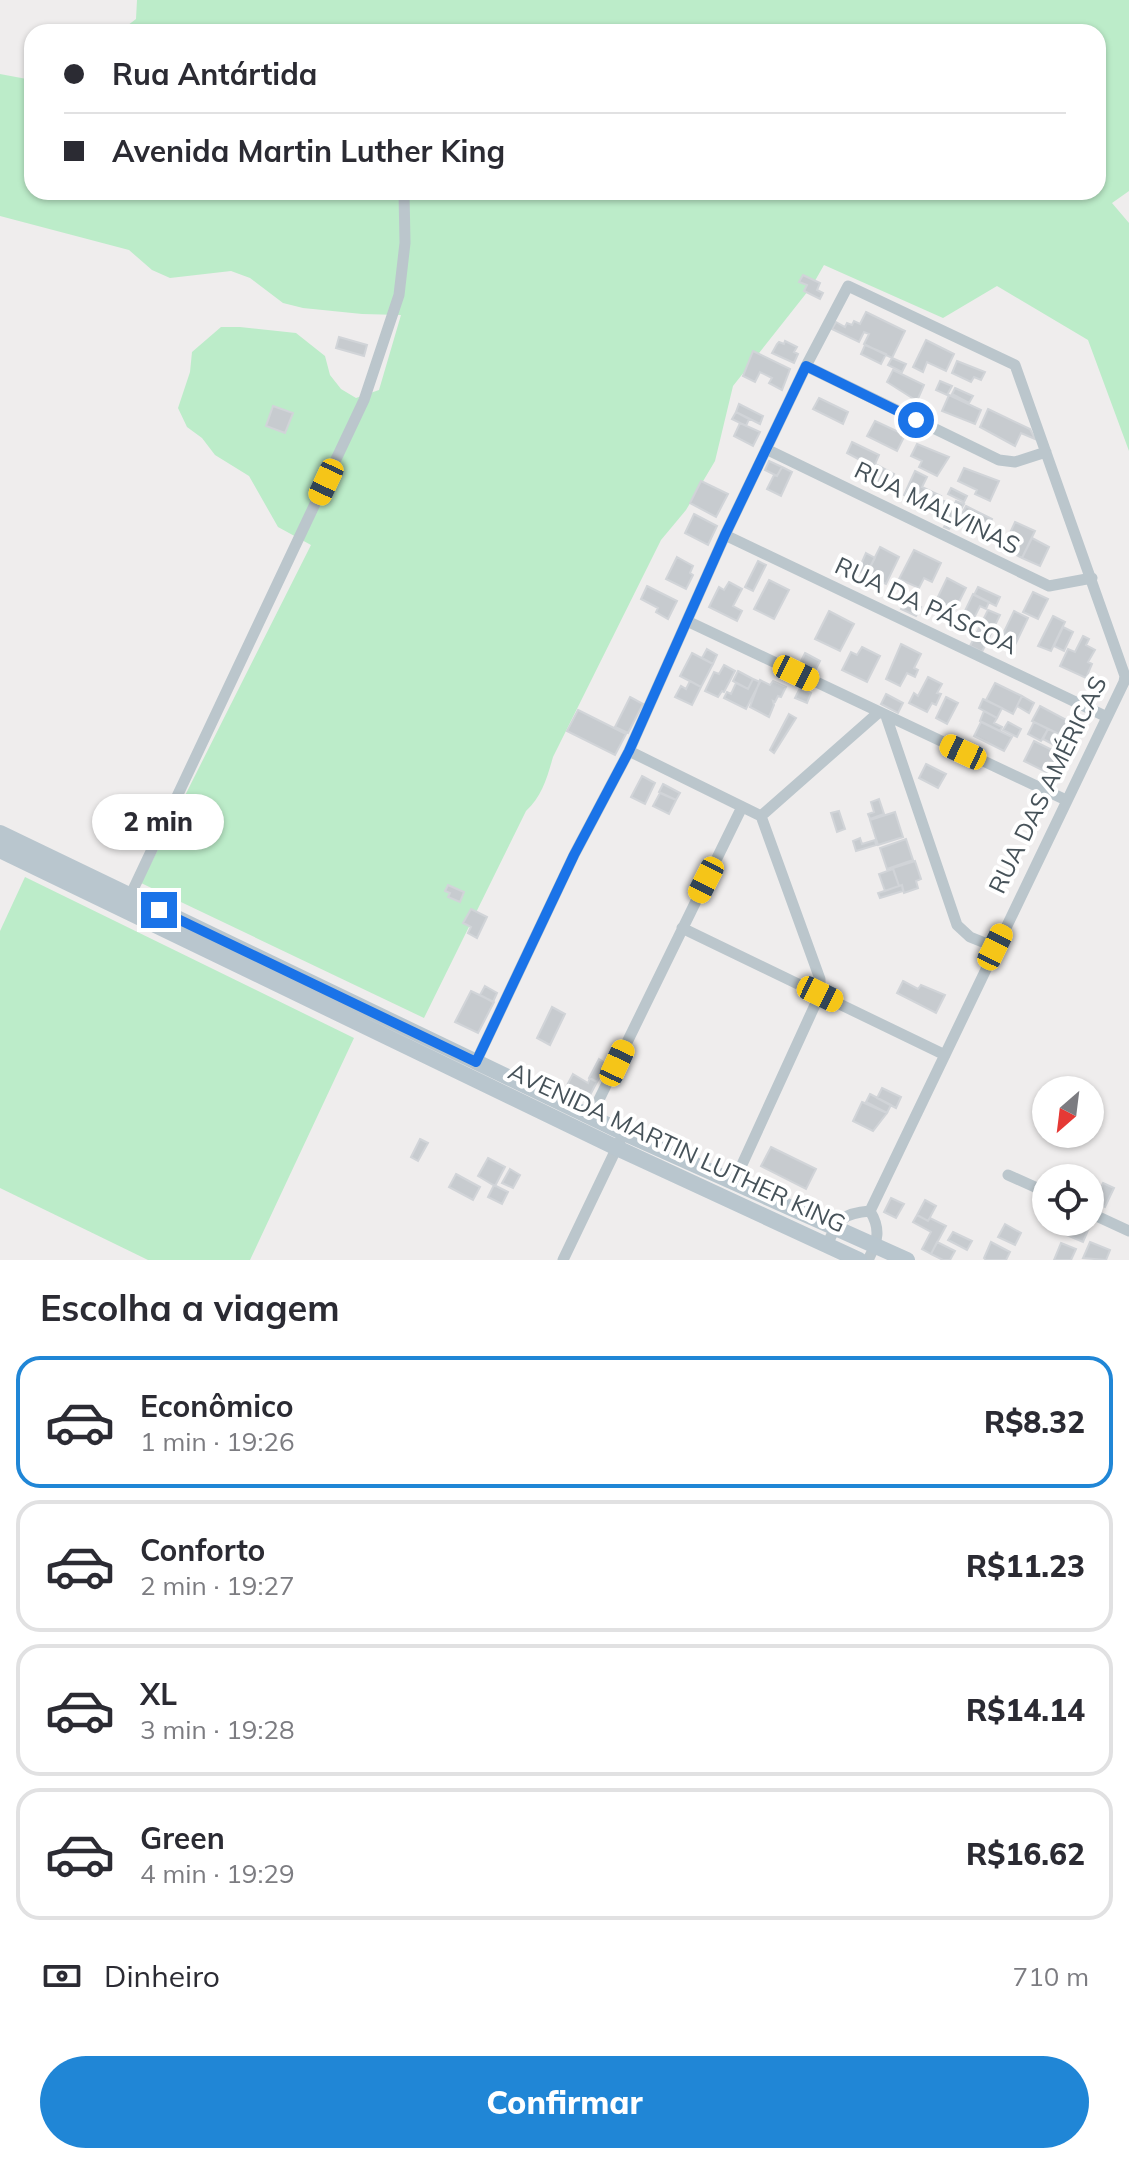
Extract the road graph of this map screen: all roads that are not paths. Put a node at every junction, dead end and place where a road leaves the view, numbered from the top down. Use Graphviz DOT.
graph roads {
  1 [pos="404,200"];
  2 [pos="806,366"];
  3 [pos="766,449"];
  4 [pos="1046,452"];
  5 [pos="725,535"];
  6 [pos="1092,578"];
  7 [pos="687,621"];
  8 [pos="882,714"];
  9 [pos="1107,717"];
  10 [pos="629,751"];
  11 [pos="1066,800"];
  12 [pos="742,807"];
  13 [pos="761,816"];
  14 [pos="0,833"];
  15 [pos="0,850"];
  16 [pos="130,896"];
  17 [pos="682,928"];
  18 [pos="995,947"];
  19 [pos="820,994"];
  20 [pos="945,1055"];
  21 [pos="476,1062"];
  22 [pos="591,1116"];
  23 [pos="620,1140"];
  24 [pos="1008,1175"];
  25 [pos="734,1182"];
  26 [pos="1032,1186"];
  27 [pos="870,1211"];
  28 [pos="1104,1219"];
  29 [pos="835,1226"];
  30 [pos="1129,1231"];
  31 [pos="827,1245"];
  32 [pos="872,1252"];
  33 [pos="563,1260"];
  34 [pos="859,1260"];
  35 [pos="907,1260"];
  1 -- 16 [label="street"];
  2 -- 3 [label="street"];
  2 -- 4 [label="street"];
  2 -- 4 [label="street, RUA DAS AMÉRICAS"];
  3 -- 5 [label="street"];
  3 -- 6 [label="street, RUA MALVINAS"];
  4 -- 6 [label="street, RUA DAS AMÉRICAS"];
  5 -- 7 [label="street"];
  5 -- 9 [label="street, RUA DA PÁSCOA"];
  6 -- 9 [label="street, RUA DAS AMÉRICAS"];
  7 -- 8 [label="street"];
  7 -- 10 [label="street"];
  8 -- 11 [label="street"];
  8 -- 13 [label="street"];
  8 -- 18 [label="street"];
  9 -- 11 [label="street, RUA DAS AMÉRICAS"];
  10 -- 12 [label="street"];
  10 -- 21 [label="street"];
  11 -- 18 [label="street, RUA DAS AMÉRICAS"];
  12 -- 13 [label="street"];
  12 -- 17 [label="street"];
  13 -- 19 [label="street"];
  14 -- 16 [label="main road, AVENIDA MARTIN LUTHER KING"];
  15 -- 23 [label="main road, AVENIDA MARTIN LUTHER KING"];
  16 -- 21 [label="main road, AVENIDA MARTIN LUTHER KING"];
  17 -- 19 [label="street"];
  17 -- 22 [label="street"];
  18 -- 20 [label="street, RUA DAS AMÉRICAS"];
  19 -- 20 [label="street"];
  19 -- 25 [label="street"];
  20 -- 27 [label="street, RUA DAS AMÉRICAS"];
  21 -- 22 [label="main road, AVENIDA MARTIN LUTHER KING"];
  22 -- 23 [label="main road, AVENIDA MARTIN LUTHER KING"];
  23 -- 25 [label="main road, AVENIDA MARTIN LUTHER KING"];
  23 -- 31 [label="main road, AVENIDA MARTIN LUTHER KING"];
  23 -- 33 [label="street"];
  24 -- 26 [label="street"];
  25 -- 29 [label="main road, AVENIDA MARTIN LUTHER KING"];
  27 -- 29 [label="street"];
  27 -- 32 [label="street"];
  28 -- 30 [label="street"];
  29 -- 31 [label="street"];
  29 -- 32 [label="main road, AVENIDA MARTIN LUTHER KING"];
  31 -- 34 [label="main road, AVENIDA MARTIN LUTHER KING"];
  32 -- 35 [label="main road, AVENIDA MARTIN LUTHER KING"];
}
